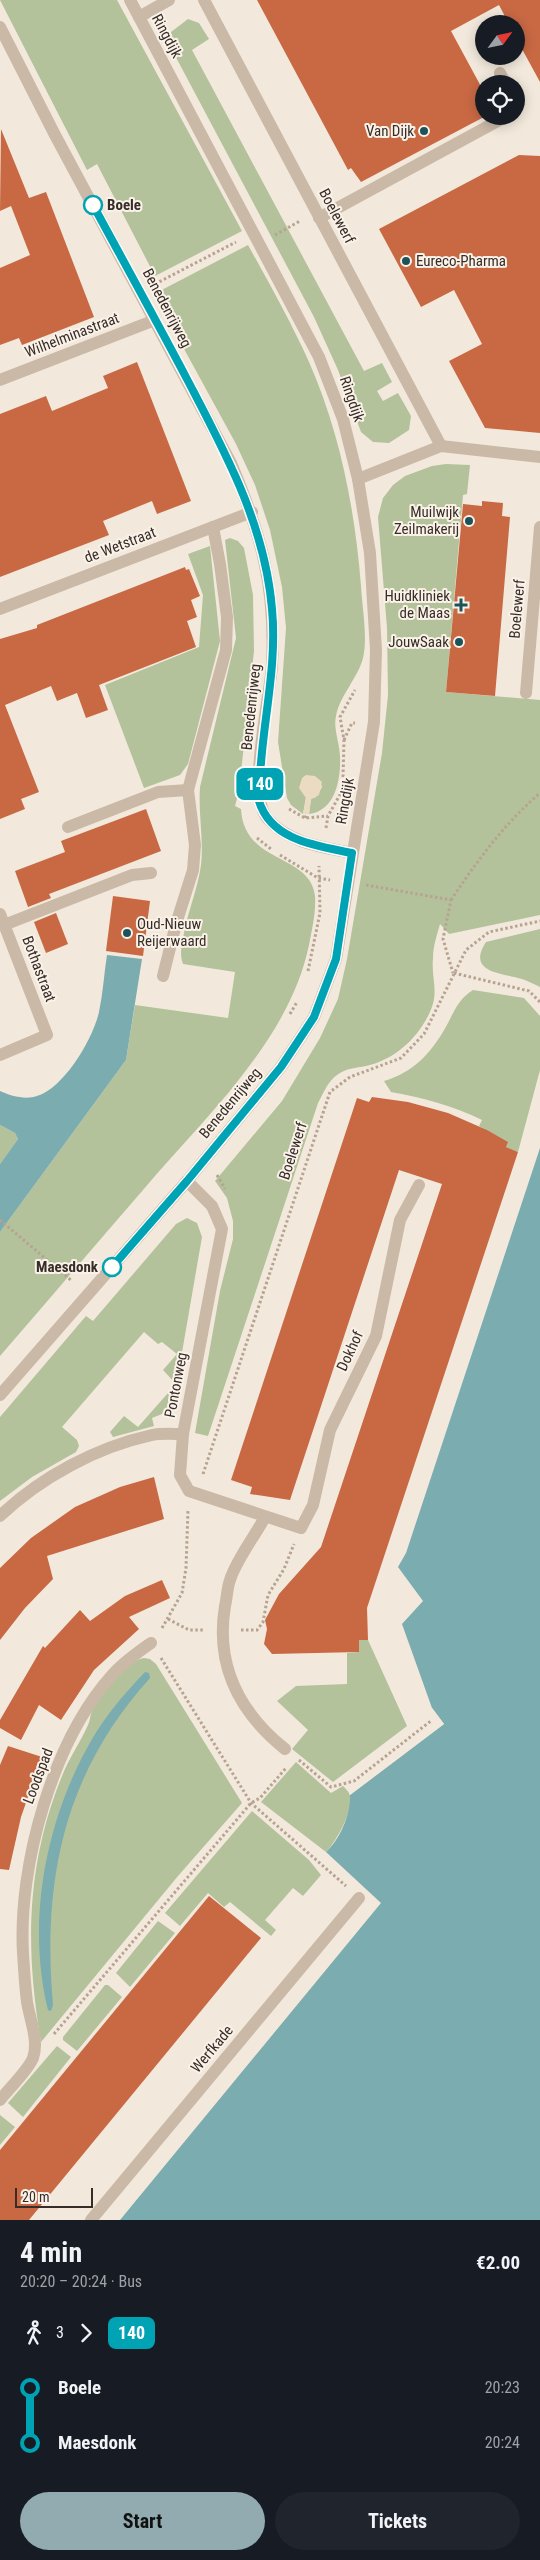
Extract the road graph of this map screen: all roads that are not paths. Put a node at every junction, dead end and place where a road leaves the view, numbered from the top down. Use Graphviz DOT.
graph roads {
  1 [pos="130,0"];
  2 [pos="169,0"];
  3 [pos="204,0"];
  4 [pos="138,17"];
  5 [pos="0,27"];
  6 [pos="490,125"];
  7 [pos="318,215"];
  8 [pos="156,320"];
  9 [pos="0,380"];
  10 [pos="441,446"];
  11 [pos="540,457"];
  12 [pos="358,479"];
  13 [pos="252,512"];
  14 [pos="212,527"];
  15 [pos="540,527"];
  16 [pos="0,609"];
  17 [pos="526,693"];
  18 [pos="188,790"];
  19 [pos="68,827"];
  20 [pos="352,853"];
  21 [pos="151,873"];
  22 [pos="2,920"];
  23 [pos="163,976"];
  24 [pos="0,1055"];
  25 [pos="187,1181"];
  26 [pos="419,1185"];
  27 [pos="0,1395"];
  28 [pos="183,1434"];
  29 [pos="0,1516"];
  30 [pos="265,1517"];
  31 [pos="151,1643"];
  32 [pos="285,1749"];
  33 [pos="359,1898"];
  34 [pos="0,2100"];
  35 [pos="91,2220"];
  1 -- 4 [label="street, Ringdijk"];
  2 -- 4 [label="street"];
  3 -- 7 [label="street, Boelewerf"];
  4 -- 12 [label="street, Ringdijk"];
  5 -- 8 [label="street, Benedenrijweg"];
  6 -- 7 [label="street"];
  7 -- 10 [label="street, Boelewerf"];
  8 -- 9 [label="street, Wilhelminastraat"];
  8 -- 13 [label="street, Benedenrijweg"];
  10 -- 11 [label="street"];
  10 -- 12 [label="street"];
  12 -- 20 [label="street, Ringdijk"];
  13 -- 14 [label="street, de Wetstraat"];
  13 -- 20 [label="street, Benedenrijweg"];
  14 -- 16 [label="street, de Wetstraat"];
  14 -- 18 [label="street"];
  15 -- 17 [label="street, Boelewerf"];
  18 -- 19 [label="street"];
  18 -- 23 [label="street"];
  20 -- 25 [label="street, Benedenrijweg"];
  21 -- 22 [label="street"];
  22 -- 24 [label="street, Bothastraat"];
  25 -- 27 [label="street, Benedenrijweg"];
  25 -- 28 [label="street, Pontonweg"];
  26 -- 30 [label="street, Dokhof"];
  28 -- 29 [label="street, Pontonweg"];
  28 -- 30 [label="street"];
  30 -- 32 [label="street"];
  31 -- 34 [label="street, Loodspad"];
  33 -- 35 [label="street, Werfkade"];
}
